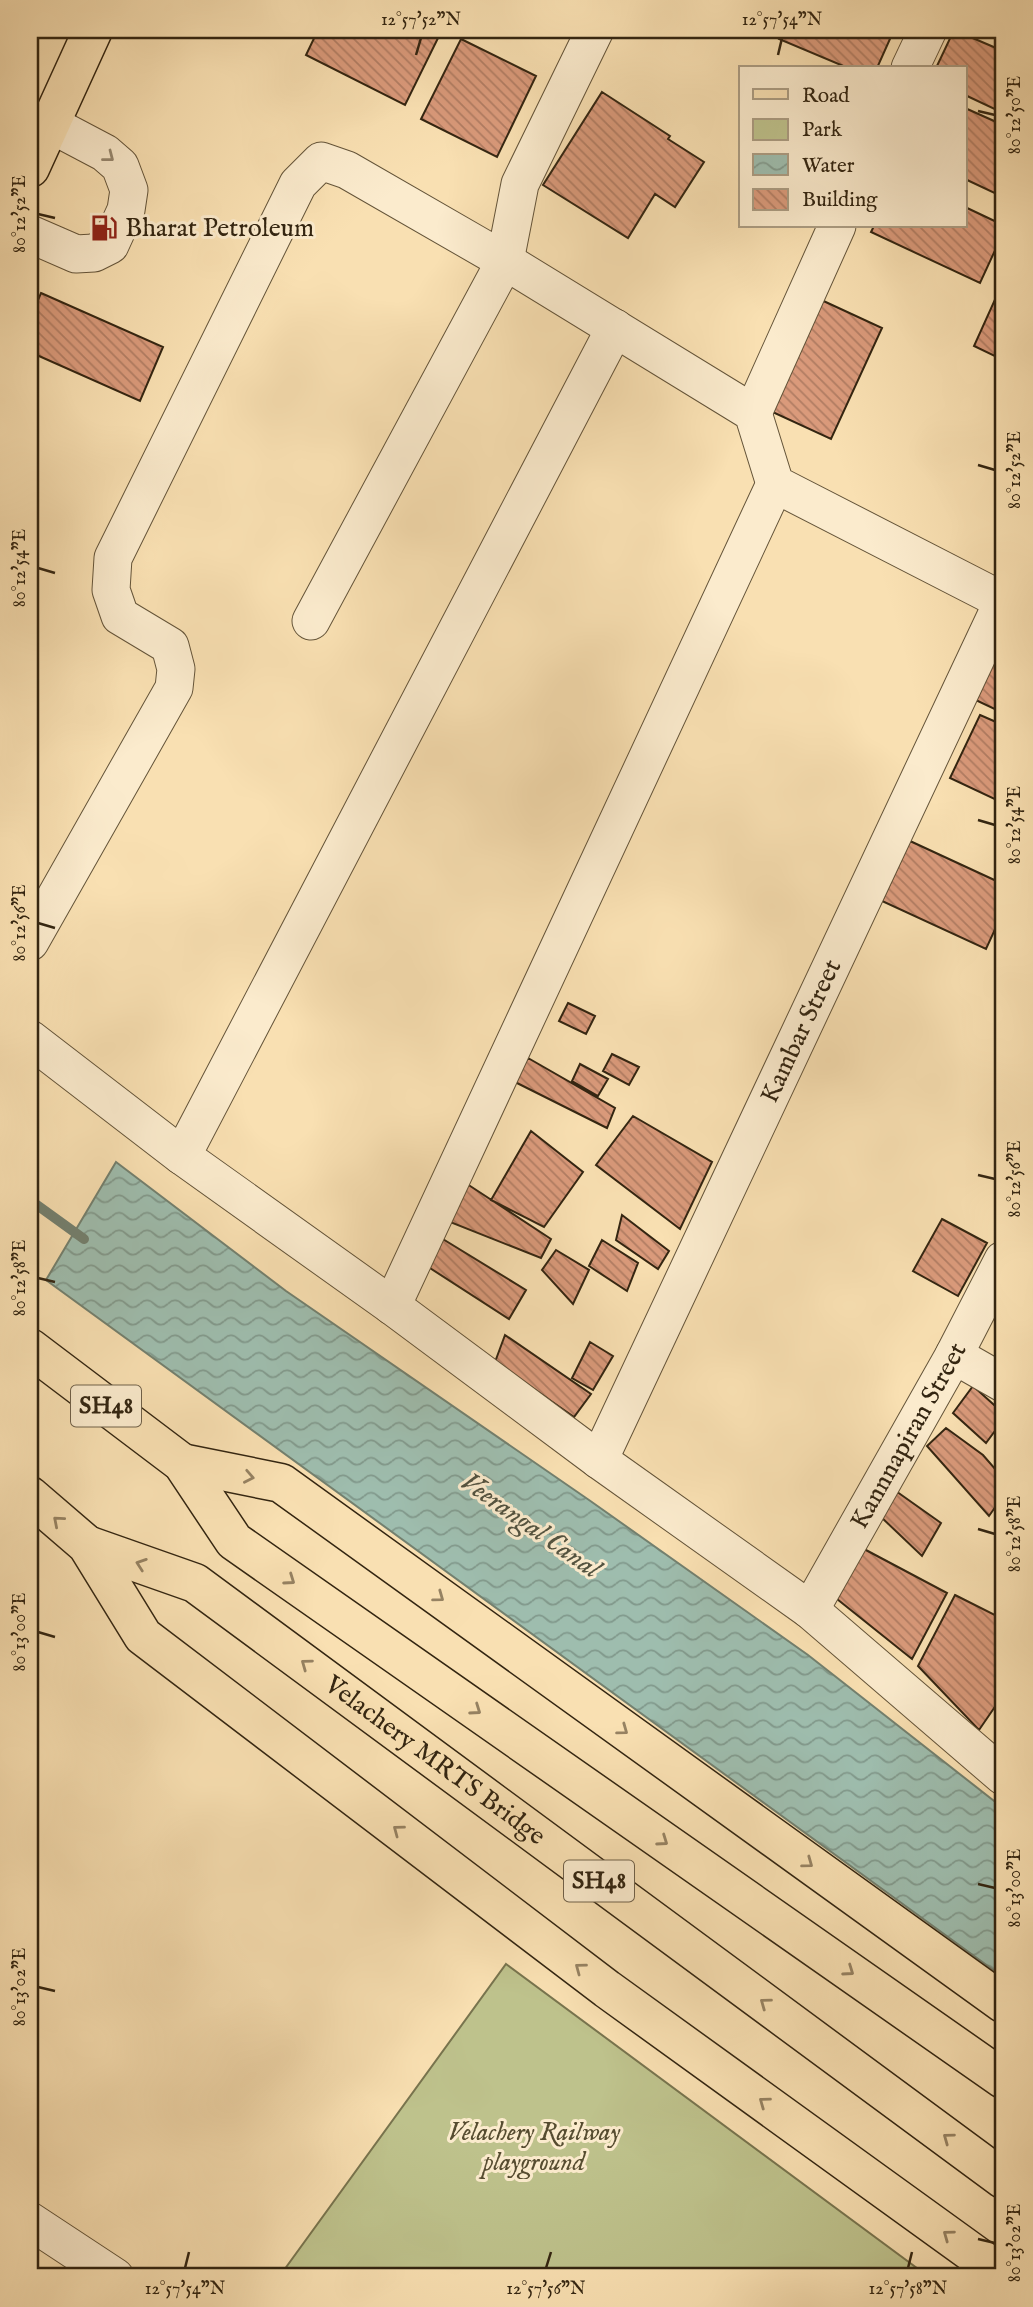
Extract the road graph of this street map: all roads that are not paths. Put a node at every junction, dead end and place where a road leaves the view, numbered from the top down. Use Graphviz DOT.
graph roads {
  1 [pos="93,30"];
  2 [pos="595,30"];
  3 [pos="928,30"];
  4 [pos="911,66"];
  5 [pos="50,124"];
  6 [pos="30,168"];
  7 [pos="836,228"];
  8 [pos="30,233"];
  9 [pos="505,261"];
  10 [pos="615,328"];
  11 [pos="753,412"];
  12 [pos="775,484"];
  13 [pos="1003,601"];
  14 [pos="311,621"];
  15 [pos="30,942"];
  16 [pos="30,1039"];
  17 [pos="182,1156"];
  18 [pos="1003,1260"];
  19 [pos="392,1306"];
  20 [pos="30,1348"];
  21 [pos="954,1355"];
  22 [pos="1003,1383"];
  23 [pos="599,1460"];
  24 [pos="182,1463"];
  25 [pos="30,1496"];
  26 [pos="87,1545"];
  27 [pos="810,1610"];
  28 [pos="1003,1776"];
  29 [pos="1003,2003"];
  30 [pos="1003,2079"];
  31 [pos="1003,2179"];
  32 [pos="30,2221"];
  33 [pos="1003,2275"];
  34 [pos="116,2277"];
  1 -- 5 [label="main road"];
  2 -- 9 [label="street"];
  3 -- 4 [label="street"];
  5 -- 6 [label="main road"];
  5 -- 8 [label="street, one-way"];
  7 -- 11 [label="street"];
  9 -- 10 [label="street"];
  9 -- 14 [label="street"];
  9 -- 15 [label="street"];
  10 -- 11 [label="street"];
  10 -- 17 [label="street"];
  11 -- 12 [label="street"];
  12 -- 13 [label="street"];
  12 -- 19 [label="street"];
  13 -- 23 [label="street, Kambar Street"];
  16 -- 17 [label="street"];
  17 -- 19 [label="street"];
  18 -- 21 [label="street, Kannnapiran Street"];
  19 -- 23 [label="street"];
  20 -- 24 [label="main road, SH48"];
  21 -- 22 [label="street"];
  21 -- 27 [label="street, Kannnapiran Street"];
  23 -- 27 [label="street"];
  24 -- 29 [label="main road, one-way"];
  24 -- 30 [label="main road, SH48, one-way"];
  26 -- 25 [label="main road, SH48, one-way"];
  31 -- 26 [label="main road, Velachery MRTS Bridge / SH48, one-way"];
  33 -- 26 [label="main road, one-way"];
  27 -- 28 [label="street"];
  32 -- 34 [label="street"];
}
